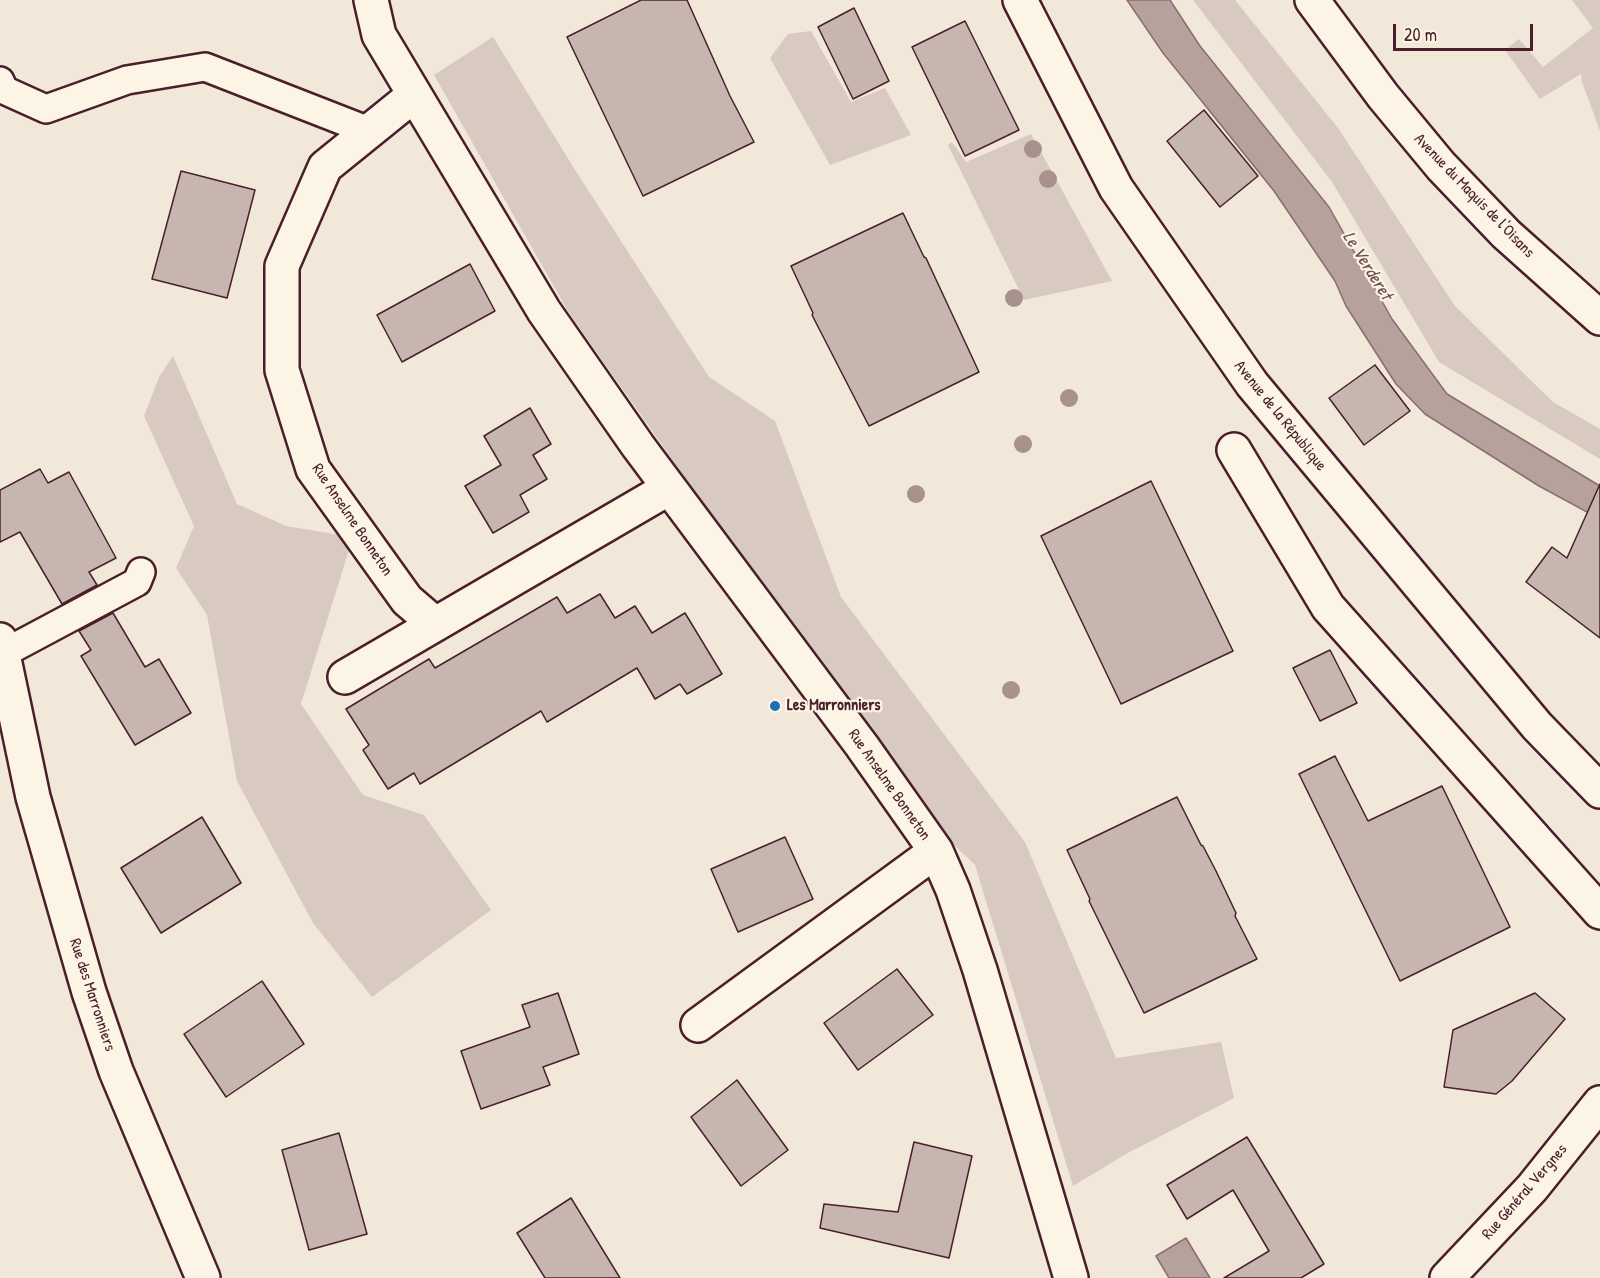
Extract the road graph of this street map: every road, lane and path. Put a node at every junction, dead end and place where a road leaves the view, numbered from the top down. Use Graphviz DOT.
graph roads {
  1 [pos="370,0"];
  2 [pos="1020,0"];
  3 [pos="1315,2"];
  4 [pos="0,81"];
  5 [pos="414,95"];
  6 [pos="369,131"];
  7 [pos="1600,318"];
  8 [pos="1234,450"];
  9 [pos="669,488"];
  10 [pos="141,572"];
  11 [pos="435,624"];
  12 [pos="2,647"];
  13 [pos="345,677"];
  14 [pos="7,701"];
  15 [pos="1600,791"];
  16 [pos="936,851"];
  17 [pos="1600,912"];
  18 [pos="698,1025"];
  19 [pos="1600,1103"];
  20 [pos="203,1278"];
  21 [pos="1071,1278"];
  22 [pos="1447,1278"];
  1 -- 5 [label="street, Rue Anselme Bonneton"];
  2 -- 15 [label="street, Avenue de la République"];
  3 -- 7 [label="street, Avenue du Maquis de l'Oisans"];
  4 -- 6 [label="lane"];
  5 -- 6 [label="street, Rue Anselme Bonneton"];
  5 -- 9 [label="street, Rue Anselme Bonneton"];
  6 -- 11 [label="street, Rue Anselme Bonneton"];
  8 -- 17 [label="street"];
  9 -- 11 [label="street"];
  9 -- 16 [label="street, Rue Anselme Bonneton"];
  10 -- 12 [label="lane"];
  11 -- 13 [label="street"];
  12 -- 14 [label="street, Rue des Marronniers"];
  14 -- 20 [label="street, Rue des Marronniers"];
  16 -- 18 [label="street, Rue Anselme Bonneton"];
  16 -- 21 [label="street, Rue Anselme Bonneton"];
  19 -- 22 [label="street, Rue Général Vergnes"];
}
